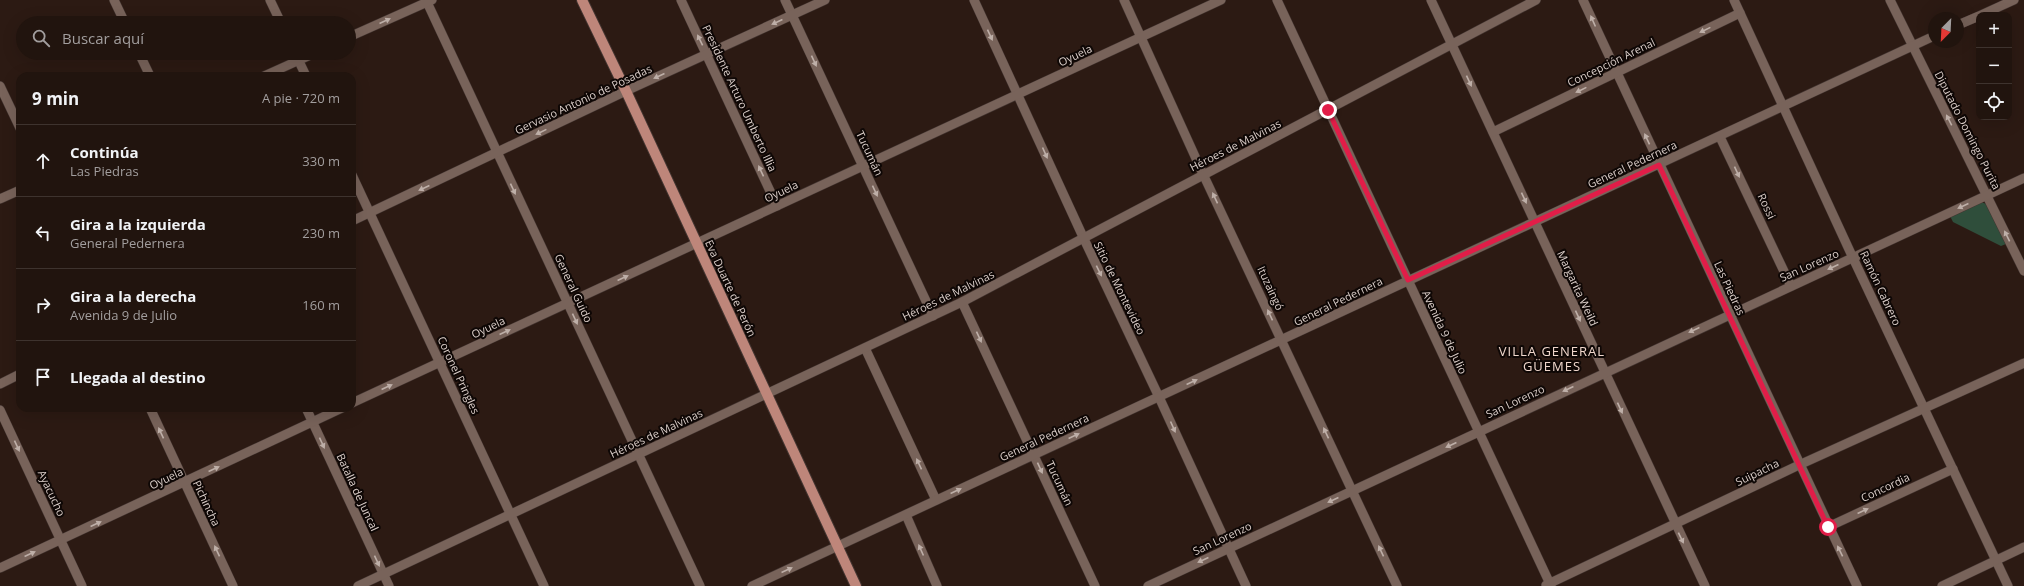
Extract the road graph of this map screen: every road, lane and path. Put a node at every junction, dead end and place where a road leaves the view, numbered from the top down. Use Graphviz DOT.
graph roads {
  1 [pos="114,0"];
  2 [pos="270,0"];
  3 [pos="582,0"];
  4 [pos="681,0"];
  5 [pos="785,0"];
  6 [pos="825,0"];
  7 [pos="974,0"];
  8 [pos="1124,0"];
  9 [pos="1221,0"];
  10 [pos="1277,0"];
  11 [pos="1431,0"];
  12 [pos="1536,0"];
  13 [pos="1583,0"];
  14 [pos="1890,0"];
  15 [pos="2014,0"];
  16 [pos="428,1"];
  17 [pos="1736,1"];
  18 [pos="1987,12"];
  19 [pos="1740,13"];
  20 [pos="792,15"];
  21 [pos="122,16"];
  22 [pos="278,16"];
  23 [pos="1976,17"];
  24 [pos="1964,23"];
  25 [pos="356,35"];
  26 [pos="1141,37"];
  27 [pos="1928,39"];
  28 [pos="1452,45"];
  29 [pos="1912,46"];
  30 [pos="707,54"];
  31 [pos="142,60"];
  32 [pos="292,60"];
  33 [pos="298,60"];
  34 [pos="148,72"];
  35 [pos="271,72"];
  36 [pos="304,72"];
  37 [pos="1616,73"];
  38 [pos="0,86"];
  39 [pos="626,91"];
  40 [pos="1019,95"];
  41 [pos="1784,106"];
  42 [pos="1328,110"];
  43 [pos="16,120"];
  44 [pos="1493,132"];
  45 [pos="1720,137"];
  46 [pos="497,154"];
  47 [pos="1659,165"];
  48 [pos="864,166"];
  49 [pos="1204,174"];
  50 [pos="2024,178"];
  51 [pos="356,183"];
  52 [pos="16,192"];
  53 [pos="1987,195"];
  54 [pos="0,199"];
  55 [pos="777,206"];
  56 [pos="370,213"];
  57 [pos="356,219"];
  58 [pos="1535,223"];
  59 [pos="1084,239"];
  60 [pos="697,244"];
  61 [pos="1853,258"];
  62 [pos="2024,271"];
  63 [pos="1408,280"];
  64 [pos="1791,286"];
  65 [pos="962,302"];
  66 [pos="568,303"];
  67 [pos="1729,314"];
  68 [pos="933,316"];
  69 [pos="1283,341"];
  70 [pos="865,348"];
  71 [pos="440,363"];
  72 [pos="2024,363"];
  73 [pos="1604,372"];
  74 [pos="16,376"];
  75 [pos="0,384"];
  76 [pos="767,394"];
  77 [pos="1159,397"];
  78 [pos="356,402"];
  79 [pos="1925,409"];
  80 [pos="0,410"];
  81 [pos="152,412"];
  82 [pos="308,412"];
  83 [pos="333,412"];
  84 [pos="312,422"];
  85 [pos="1478,432"];
  86 [pos="638,455"];
  87 [pos="1033,455"];
  88 [pos="1799,465"];
  89 [pos="1953,469"];
  90 [pos="184,482"];
  91 [pos="1352,491"];
  92 [pos="936,500"];
  93 [pos="511,514"];
  94 [pos="906,515"];
  95 [pos="1675,524"];
  96 [pos="1828,527"];
  97 [pos="61,540"];
  98 [pos="838,547"];
  99 [pos="2024,547"];
  100 [pos="1228,548"];
  101 [pos="1996,560"];
  102 [pos="0,568"];
  103 [pos="383,574"];
  104 [pos="1548,585"];
  105 [pos="82,586"];
  106 [pos="233,586"];
  107 [pos="358,586"];
  108 [pos="389,586"];
  109 [pos="544,586"];
  110 [pos="700,586"];
  111 [pos="752,586"];
  112 [pos="856,586"];
  113 [pos="937,586"];
  114 [pos="1095,586"];
  115 [pos="1148,586"];
  116 [pos="1246,586"];
  117 [pos="1398,586"];
  118 [pos="1705,586"];
  119 [pos="1857,586"];
  120 [pos="1942,586"];
  121 [pos="2008,586"];
  1 -- 21 [label="street"];
  2 -- 22 [label="street"];
  3 -- 39 [label="main road, Eva Duarte de Perón"];
  30 -- 4 [label="street, Presidente Arturo Umberto Illia, one-way"];
  5 -- 20 [label="street, Tucumán"];
  6 -- 20 [label="street, Gervasio Antonio de Posadas"];
  7 -- 40 [label="street, Sitio de Montevideo, one-way"];
  8 -- 26 [label="street, Ituzaingó"];
  9 -- 26 [label="street, Oyuela"];
  10 -- 42 [label="street, Avenida 9 de Julio"];
  11 -- 28 [label="street, Margarita Weild"];
  12 -- 28 [label="street, Héroes de Malvinas"];
  37 -- 13 [label="street, Las Piedras, one-way"];
  14 -- 29 [label="street, Diputado Domingo Purita"];
  15 -- 18 [label="street"];
  25 -- 16 [label="street, one-way"];
  16 -- 46 [label="street, General Guido"];
  17 -- 19 [label="street, Ramón Cabrero"];
  19 -- 37 [label="street, Concepción Arenal, one-way"];
  19 -- 41 [label="street, Ramón Cabrero"];
  20 -- 30 [label="street, Gervasio Antonio de Posadas, one-way"];
  20 -- 48 [label="street, Tucumán, one-way"];
  23 -- 24 [label="street"];
  26 -- 40 [label="street, Oyuela"];
  26 -- 49 [label="street, Ituzaingó"];
  27 -- 29 [label="street, General Pedernera"];
  28 -- 42 [label="street, Héroes de Malvinas"];
  28 -- 44 [label="street, Margarita Weild, one-way"];
  29 -- 41 [label="street, General Pedernera"];
  53 -- 29 [label="street, Diputado Domingo Purita, one-way"];
  30 -- 39 [label="street, Gervasio Antonio de Posadas, one-way"];
  55 -- 30 [label="street, Presidente Arturo Umberto Illia, one-way"];
  31 -- 34 [label="street"];
  32 -- 35 [label="street"];
  33 -- 36 [label="street"];
  37 -- 44 [label="street, Concepción Arenal, one-way"];
  47 -- 37 [label="street, Las Piedras, one-way"];
  38 -- 43 [label="street"];
  39 -- 46 [label="street, Gervasio Antonio de Posadas, one-way"];
  39 -- 60 [label="main road, Eva Duarte de Perón"];
  40 -- 48 [label="street, Oyuela"];
  40 -- 59 [label="street, Sitio de Montevideo, one-way"];
  41 -- 45 [label="street, General Pedernera"];
  41 -- 61 [label="street, Ramón Cabrero"];
  42 -- 49 [label="street, Héroes de Malvinas"];
  42 -- 63 [label="street, Avenida 9 de Julio"];
  44 -- 58 [label="street, Margarita Weild, one-way"];
  45 -- 47 [label="street, General Pedernera"];
  45 -- 64 [label="street, Rossi, one-way"];
  46 -- 56 [label="street, Gervasio Antonio de Posadas, one-way"];
  46 -- 66 [label="street, General Guido, one-way"];
  47 -- 58 [label="street, General Pedernera"];
  47 -- 67 [label="street, Las Piedras"];
  48 -- 55 [label="street, Oyuela"];
  48 -- 68 [label="street, Tucumán, one-way"];
  49 -- 59 [label="street, Héroes de Malvinas"];
  69 -- 49 [label="street, Ituzaingó, one-way"];
  50 -- 53 [label="street, San Lorenzo"];
  51 -- 56 [label="street, Coronel Pringles"];
  52 -- 54 [label="street"];
  53 -- 61 [label="street, San Lorenzo, one-way"];
  62 -- 53 [label="street, Diputado Domingo Purita, one-way"];
  55 -- 60 [label="street, Oyuela"];
  56 -- 57 [label="street, Gervasio Antonio de Posadas"];
  56 -- 71 [label="street, Coronel Pringles"];
  58 -- 63 [label="street, General Pedernera"];
  58 -- 73 [label="street, Margarita Weild, one-way"];
  59 -- 65 [label="street, Héroes de Malvinas"];
  59 -- 77 [label="street, Sitio de Montevideo, one-way"];
  66 -- 60 [label="street, Oyuela, one-way"];
  60 -- 76 [label="main road, Eva Duarte de Perón"];
  61 -- 64 [label="street, San Lorenzo, one-way"];
  61 -- 79 [label="street, Ramón Cabrero"];
  63 -- 69 [label="street, General Pedernera"];
  63 -- 85 [label="street, Avenida 9 de Julio"];
  64 -- 67 [label="street, San Lorenzo"];
  65 -- 68 [label="street, Héroes de Malvinas"];
  65 -- 87 [label="street, Tucumán, one-way"];
  71 -- 66 [label="street, Oyuela, one-way"];
  66 -- 86 [label="street, General Guido, one-way"];
  67 -- 73 [label="street, San Lorenzo, one-way"];
  67 -- 88 [label="street, Las Piedras"];
  68 -- 70 [label="street, Héroes de Malvinas"];
  77 -- 69 [label="street, General Pedernera, one-way"];
  91 -- 69 [label="street, Ituzaingó, one-way"];
  70 -- 76 [label="street, Héroes de Malvinas"];
  92 -- 70 [label="street, one-way"];
  78 -- 71 [label="street, Oyuela, one-way"];
  71 -- 93 [label="street, Coronel Pringles"];
  72 -- 79 [label="street, Suipacha"];
  73 -- 85 [label="street, San Lorenzo, one-way"];
  73 -- 95 [label="street, Margarita Weild, one-way"];
  74 -- 75 [label="street"];
  76 -- 86 [label="street, Héroes de Malvinas"];
  76 -- 98 [label="main road, Eva Duarte de Perón"];
  87 -- 77 [label="street, General Pedernera, one-way"];
  77 -- 100 [label="street, Sitio de Montevideo, one-way"];
  79 -- 88 [label="street, Suipacha"];
  79 -- 89 [label="street, Ramón Cabrero"];
  80 -- 97 [label="street, Ayacucho, one-way"];
  90 -- 81 [label="street, Pichincha, one-way"];
  82 -- 84 [label="street, Batalla de Juncal"];
  83 -- 84 [label="street, Oyuela"];
  90 -- 84 [label="street, Oyuela, one-way"];
  84 -- 103 [label="street, Batalla de Juncal, one-way"];
  85 -- 91 [label="street, San Lorenzo, one-way"];
  85 -- 104 [label="street, Avenida 9 de Julio"];
  86 -- 93 [label="street, Héroes de Malvinas"];
  86 -- 110 [label="street, General Guido"];
  92 -- 87 [label="street, General Pedernera, one-way"];
  87 -- 114 [label="street, Tucumán, one-way"];
  88 -- 95 [label="street, Suipacha"];
  88 -- 96 [label="street, Las Piedras"];
  96 -- 89 [label="street, Concordia, one-way"];
  89 -- 101 [label="street, Ramón Cabrero"];
  97 -- 90 [label="street, Oyuela, one-way"];
  106 -- 90 [label="street, Pichincha, one-way"];
  91 -- 100 [label="street, San Lorenzo, one-way"];
  117 -- 91 [label="street, Ituzaingó, one-way"];
  92 -- 94 [label="street, General Pedernera"];
  93 -- 103 [label="street, Héroes de Malvinas"];
  93 -- 109 [label="street, Coronel Pringles"];
  94 -- 98 [label="street, General Pedernera"];
  113 -- 94 [label="street, one-way"];
  95 -- 104 [label="street, Suipacha"];
  95 -- 118 [label="street, Margarita Weild, one-way"];
  119 -- 96 [label="street, Las Piedras, one-way"];
  102 -- 97 [label="street, Oyuela, one-way"];
  97 -- 105 [label="street, Ayacucho"];
  111 -- 98 [label="street, General Pedernera, one-way"];
  98 -- 112 [label="main road, Eva Duarte de Perón"];
  99 -- 101 [label="street"];
  100 -- 115 [label="street, San Lorenzo, one-way"];
  100 -- 116 [label="street, Sitio de Montevideo"];
  101 -- 120 [label="street"];
  101 -- 121 [label="street, Ramón Cabrero"];
  103 -- 107 [label="street, Héroes de Malvinas"];
  103 -- 108 [label="street, Batalla de Juncal"];
}
